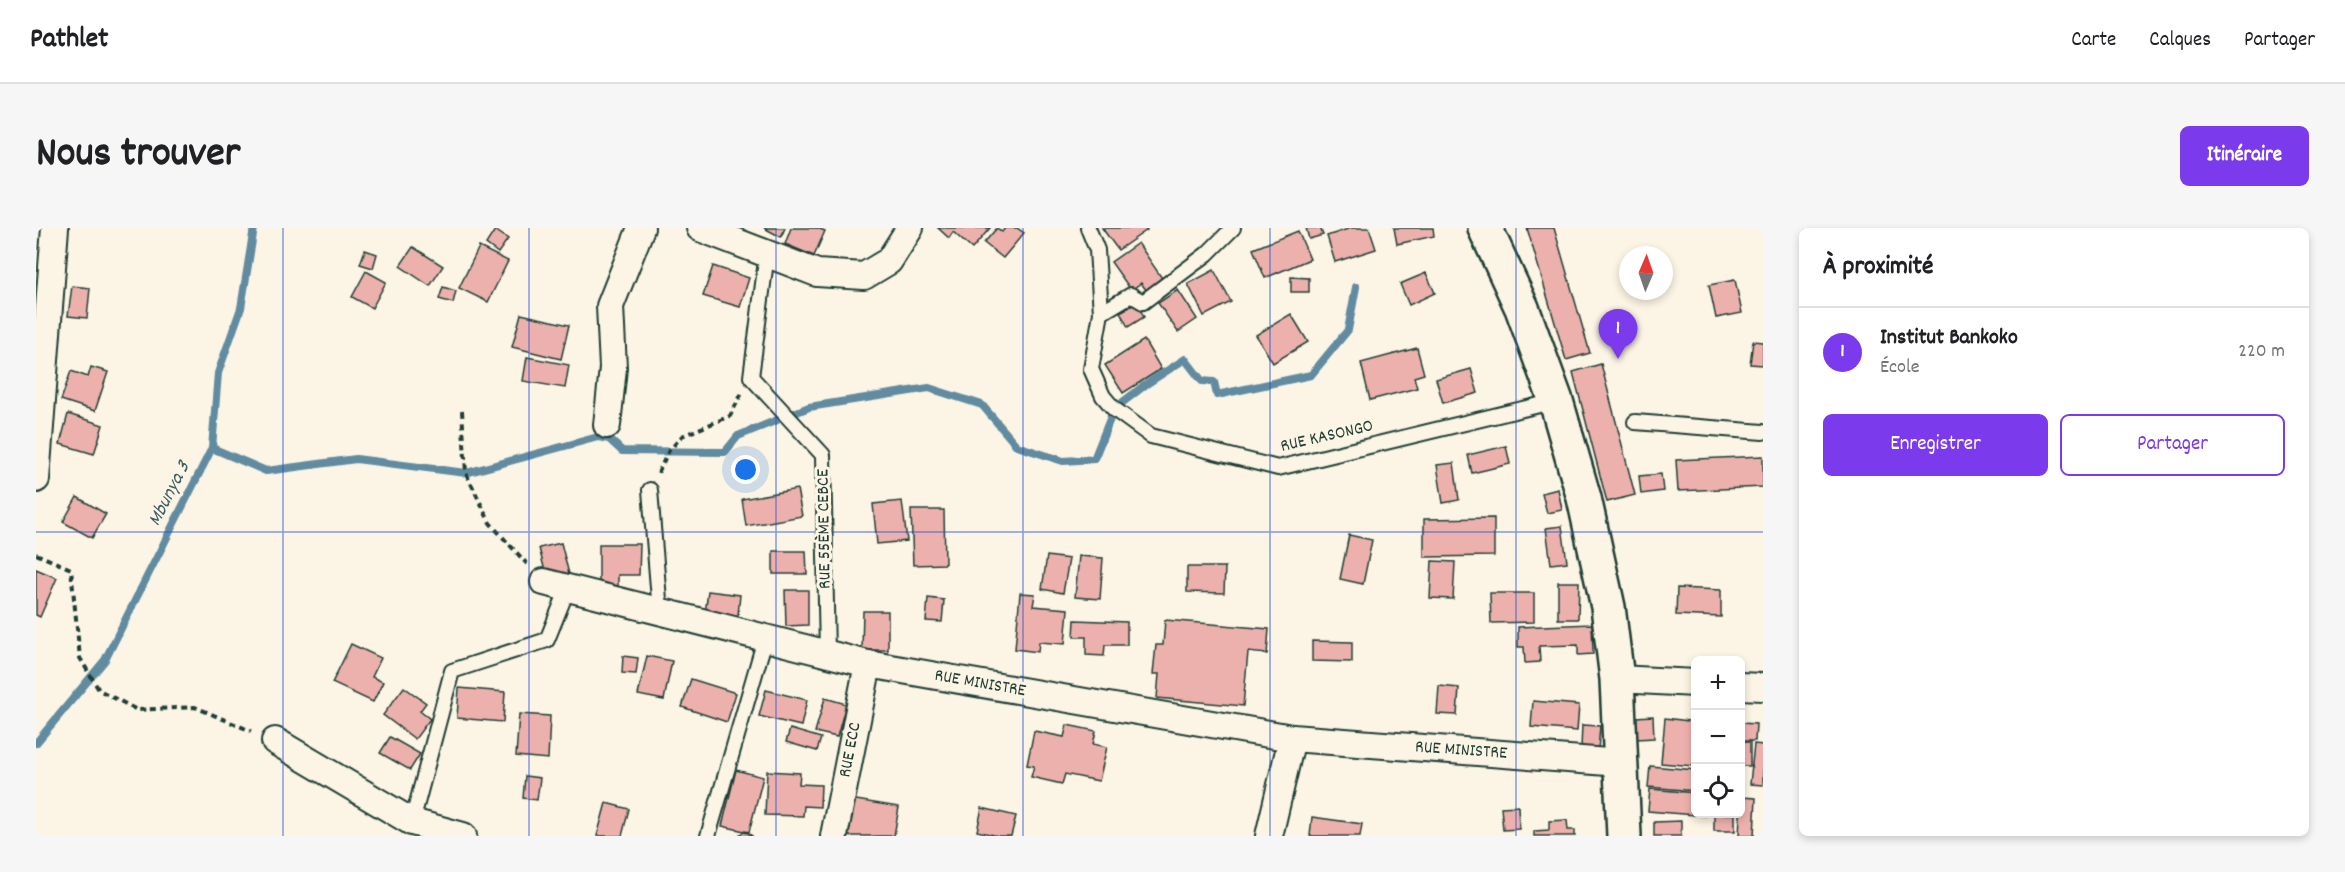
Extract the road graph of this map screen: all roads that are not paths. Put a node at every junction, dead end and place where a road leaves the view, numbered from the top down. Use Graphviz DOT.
graph roads {
  1 [pos="55,228"];
  2 [pos="641,228"];
  3 [pos="700,228"];
  4 [pos="910,228"];
  5 [pos="1088,228"];
  6 [pos="1233,228"];
  7 [pos="1485,228"];
  8 [pos="767,253"];
  9 [pos="1101,313"];
  10 [pos="1556,401"];
  11 [pos="1635,422"];
  12 [pos="607,425"];
  13 [pos="1763,432"];
  14 [pos="36,479"];
  15 [pos="650,490"];
  16 [pos="556,585"];
  17 [pos="660,612"];
  18 [pos="765,639"];
  19 [pos="827,654"];
  20 [pos="868,664"];
  21 [pos="1617,679"];
  22 [pos="1691,683"];
  23 [pos="1745,686"];
  24 [pos="1763,687"];
  25 [pos="1292,738"];
  26 [pos="274,741"];
  27 [pos="1621,762"];
  28 [pos="409,829"];
  29 [pos="463,836"];
  30 [pos="708,836"];
  31 [pos="834,836"];
  32 [pos="1269,836"];
  33 [pos="1624,836"];
  1 -- 14 [label="street"];
  2 -- 12 [label="street"];
  3 -- 8 [label="street"];
  4 -- 8 [label="street"];
  5 -- 9 [label="lane"];
  6 -- 9 [label="lane"];
  7 -- 10 [label="street"];
  8 -- 19 [label="lane, RUE 55ÈME CEBCE"];
  9 -- 10 [label="lane, RUE KASONGO"];
  10 -- 21 [label="street"];
  11 -- 13 [label="lane"];
  15 -- 17 [label="lane"];
  16 -- 17 [label="street, RUE MINISTRE"];
  16 -- 28 [label="lane"];
  17 -- 18 [label="street, RUE MINISTRE"];
  18 -- 19 [label="street, RUE MINISTRE"];
  18 -- 30 [label="lane"];
  19 -- 20 [label="street, RUE MINISTRE"];
  20 -- 25 [label="street, RUE MINISTRE"];
  20 -- 31 [label="street, RUE ECC"];
  21 -- 22 [label="street"];
  21 -- 27 [label="street"];
  23 -- 24 [label="street"];
  25 -- 27 [label="street, RUE MINISTRE"];
  25 -- 32 [label="street"];
  26 -- 28 [label="street"];
  27 -- 33 [label="street"];
  28 -- 29 [label="street"];
}
